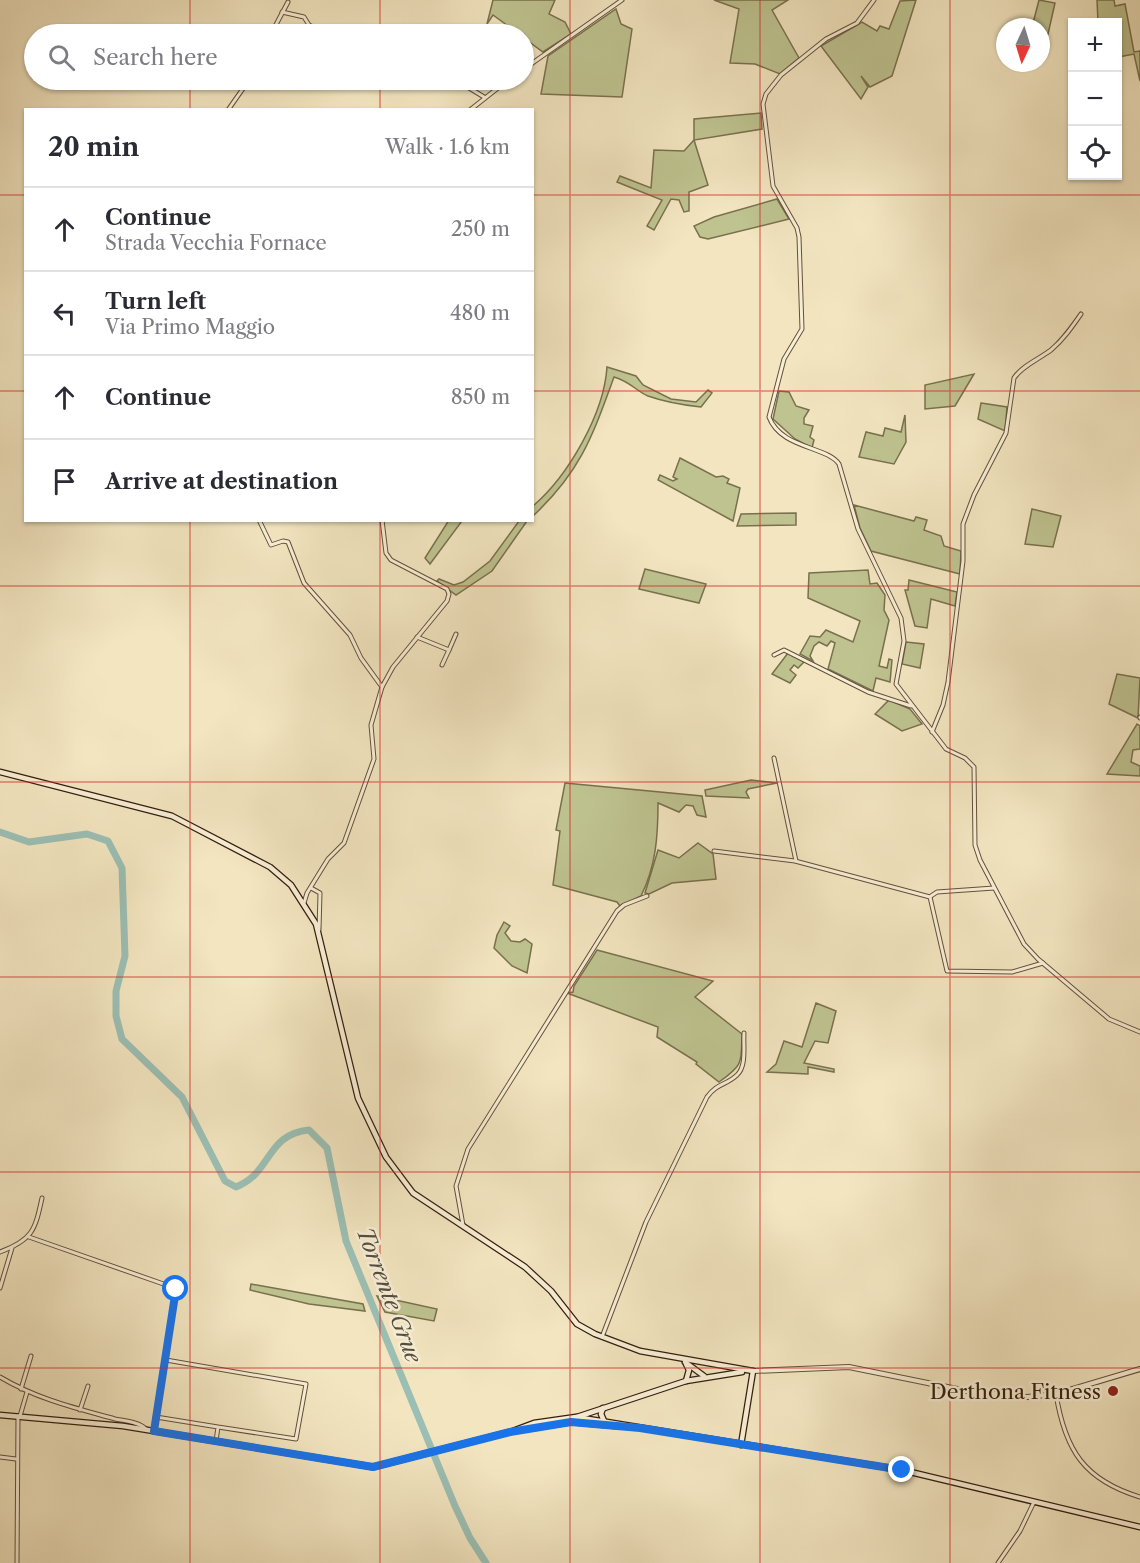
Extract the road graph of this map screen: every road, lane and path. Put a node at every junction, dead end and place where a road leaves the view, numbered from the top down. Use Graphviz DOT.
graph roads {
  1 [pos="622,0"];
  2 [pos="874,0"];
  3 [pos="288,2"];
  4 [pos="282,12"];
  5 [pos="276,24"];
  6 [pos="308,24"];
  7 [pos="534,62"];
  8 [pos="242,90"];
  9 [pos="472,90"];
  10 [pos="494,90"];
  11 [pos="484,97"];
  12 [pos="229,108"];
  13 [pos="472,108"];
  14 [pos="1081,314"];
  15 [pos="260,522"];
  16 [pos="382,522"];
  17 [pos="456,634"];
  18 [pos="417,637"];
  19 [pos="448,650"];
  20 [pos="774,655"];
  21 [pos="442,665"];
  22 [pos="382,687"];
  23 [pos="912,706"];
  24 [pos="932,732"];
  25 [pos="774,758"];
  26 [pos="0,772"];
  27 [pos="714,851"];
  28 [pos="796,861"];
  29 [pos="310,888"];
  30 [pos="994,888"];
  31 [pos="647,896"];
  32 [pos="930,897"];
  33 [pos="304,903"];
  34 [pos="319,932"];
  35 [pos="1043,963"];
  36 [pos="1140,1032"];
  37 [pos="744,1033"];
  38 [pos="42,1198"];
  39 [pos="463,1226"];
  40 [pos="29,1237"];
  41 [pos="12,1248"];
  42 [pos="0,1252"];
  43 [pos="0,1288"];
  44 [pos="602,1337"];
  45 [pos="31,1356"];
  46 [pos="166,1360"];
  47 [pos="683,1361"];
  48 [pos="703,1363"];
  49 [pos="1140,1369"];
  50 [pos="753,1371"];
  51 [pos="706,1376"];
  52 [pos="0,1377"];
  53 [pos="686,1381"];
  54 [pos="88,1386"];
  55 [pos="21,1389"];
  56 [pos="27,1392"];
  57 [pos="1056,1394"];
  58 [pos="605,1407"];
  59 [pos="80,1410"];
  60 [pos="87,1413"];
  61 [pos="0,1415"];
  62 [pos="19,1416"];
  63 [pos="576,1417"];
  64 [pos="156,1418"];
  65 [pos="588,1419"];
  66 [pos="604,1421"];
  67 [pos="92,1422"];
  68 [pos="571,1422"];
  69 [pos="218,1427"];
  70 [pos="640,1428"];
  71 [pos="146,1430"];
  72 [pos="154,1431"];
  73 [pos="510,1432"];
  74 [pos="216,1441"];
  75 [pos="741,1445"];
  76 [pos="0,1457"];
  77 [pos="16,1459"];
  78 [pos="1140,1497"];
  79 [pos="1035,1500"];
  80 [pos="1140,1527"];
  81 [pos="17,1563"];
  82 [pos="998,1563"];
  1 -- 7 [label="street"];
  2 -- 23 [label="street"];
  3 -- 4 [label="street"];
  4 -- 5 [label="street"];
  4 -- 6 [label="street"];
  8 -- 12 [label="street"];
  9 -- 11 [label="street"];
  10 -- 11 [label="street"];
  11 -- 13 [label="street"];
  14 -- 24 [label="street"];
  15 -- 22 [label="street"];
  16 -- 18 [label="street"];
  17 -- 19 [label="street"];
  18 -- 19 [label="street"];
  18 -- 22 [label="street"];
  19 -- 21 [label="street"];
  20 -- 23 [label="street"];
  22 -- 29 [label="street"];
  23 -- 24 [label="street"];
  24 -- 30 [label="street"];
  25 -- 28 [label="street"];
  26 -- 33 [label="main road"];
  27 -- 28 [label="street"];
  28 -- 32 [label="street"];
  29 -- 33 [label="street"];
  29 -- 34 [label="street"];
  30 -- 32 [label="street"];
  30 -- 35 [label="street"];
  31 -- 39 [label="street"];
  32 -- 35 [label="street"];
  33 -- 34 [label="main road"];
  34 -- 39 [label="main road"];
  35 -- 36 [label="street"];
  37 -- 44 [label="street"];
  38 -- 40 [label="street"];
  39 -- 44 [label="main road"];
  40 -- 41 [label="street"];
  40 -- 46 [label="street"];
  41 -- 42 [label="street"];
  41 -- 43 [label="street"];
  44 -- 47 [label="main road"];
  45 -- 55 [label="street"];
  46 -- 64 [label="street"];
  46 -- 69 [label="street"];
  47 -- 48 [label="main road"];
  47 -- 51 [label="main road"];
  47 -- 53 [label="main road"];
  48 -- 50 [label="main road"];
  48 -- 51 [label="main road"];
  49 -- 57 [label="street"];
  50 -- 51 [label="main road"];
  50 -- 57 [label="street"];
  50 -- 75 [label="main road"];
  51 -- 53 [label="main road"];
  52 -- 55 [label="street"];
  53 -- 58 [label="main road"];
  54 -- 59 [label="street"];
  55 -- 56 [label="street"];
  56 -- 59 [label="street"];
  56 -- 62 [label="street"];
  57 -- 78 [label="street"];
  58 -- 63 [label="main road"];
  58 -- 65 [label="main road"];
  58 -- 66 [label="main road"];
  59 -- 60 [label="street"];
  60 -- 67 [label="street"];
  60 -- 71 [label="street"];
  61 -- 62 [label="main road"];
  62 -- 67 [label="main road"];
  62 -- 77 [label="street"];
  63 -- 65 [label="main road"];
  63 -- 73 [label="main road"];
  64 -- 69 [label="street"];
  64 -- 72 [label="street"];
  65 -- 66 [label="main road"];
  65 -- 68 [label="main road"];
  66 -- 70 [label="main road"];
  67 -- 71 [label="main road"];
  68 -- 70 [label="main road"];
  68 -- 73 [label="main road"];
  69 -- 74 [label="street"];
  70 -- 75 [label="main road"];
  71 -- 72 [label="main road"];
  72 -- 74 [label="main road"];
  73 -- 74 [label="main road"];
  75 -- 79 [label="main road"];
  76 -- 77 [label="street"];
  77 -- 81 [label="street"];
  79 -- 80 [label="main road"];
  79 -- 82 [label="street"];
}
